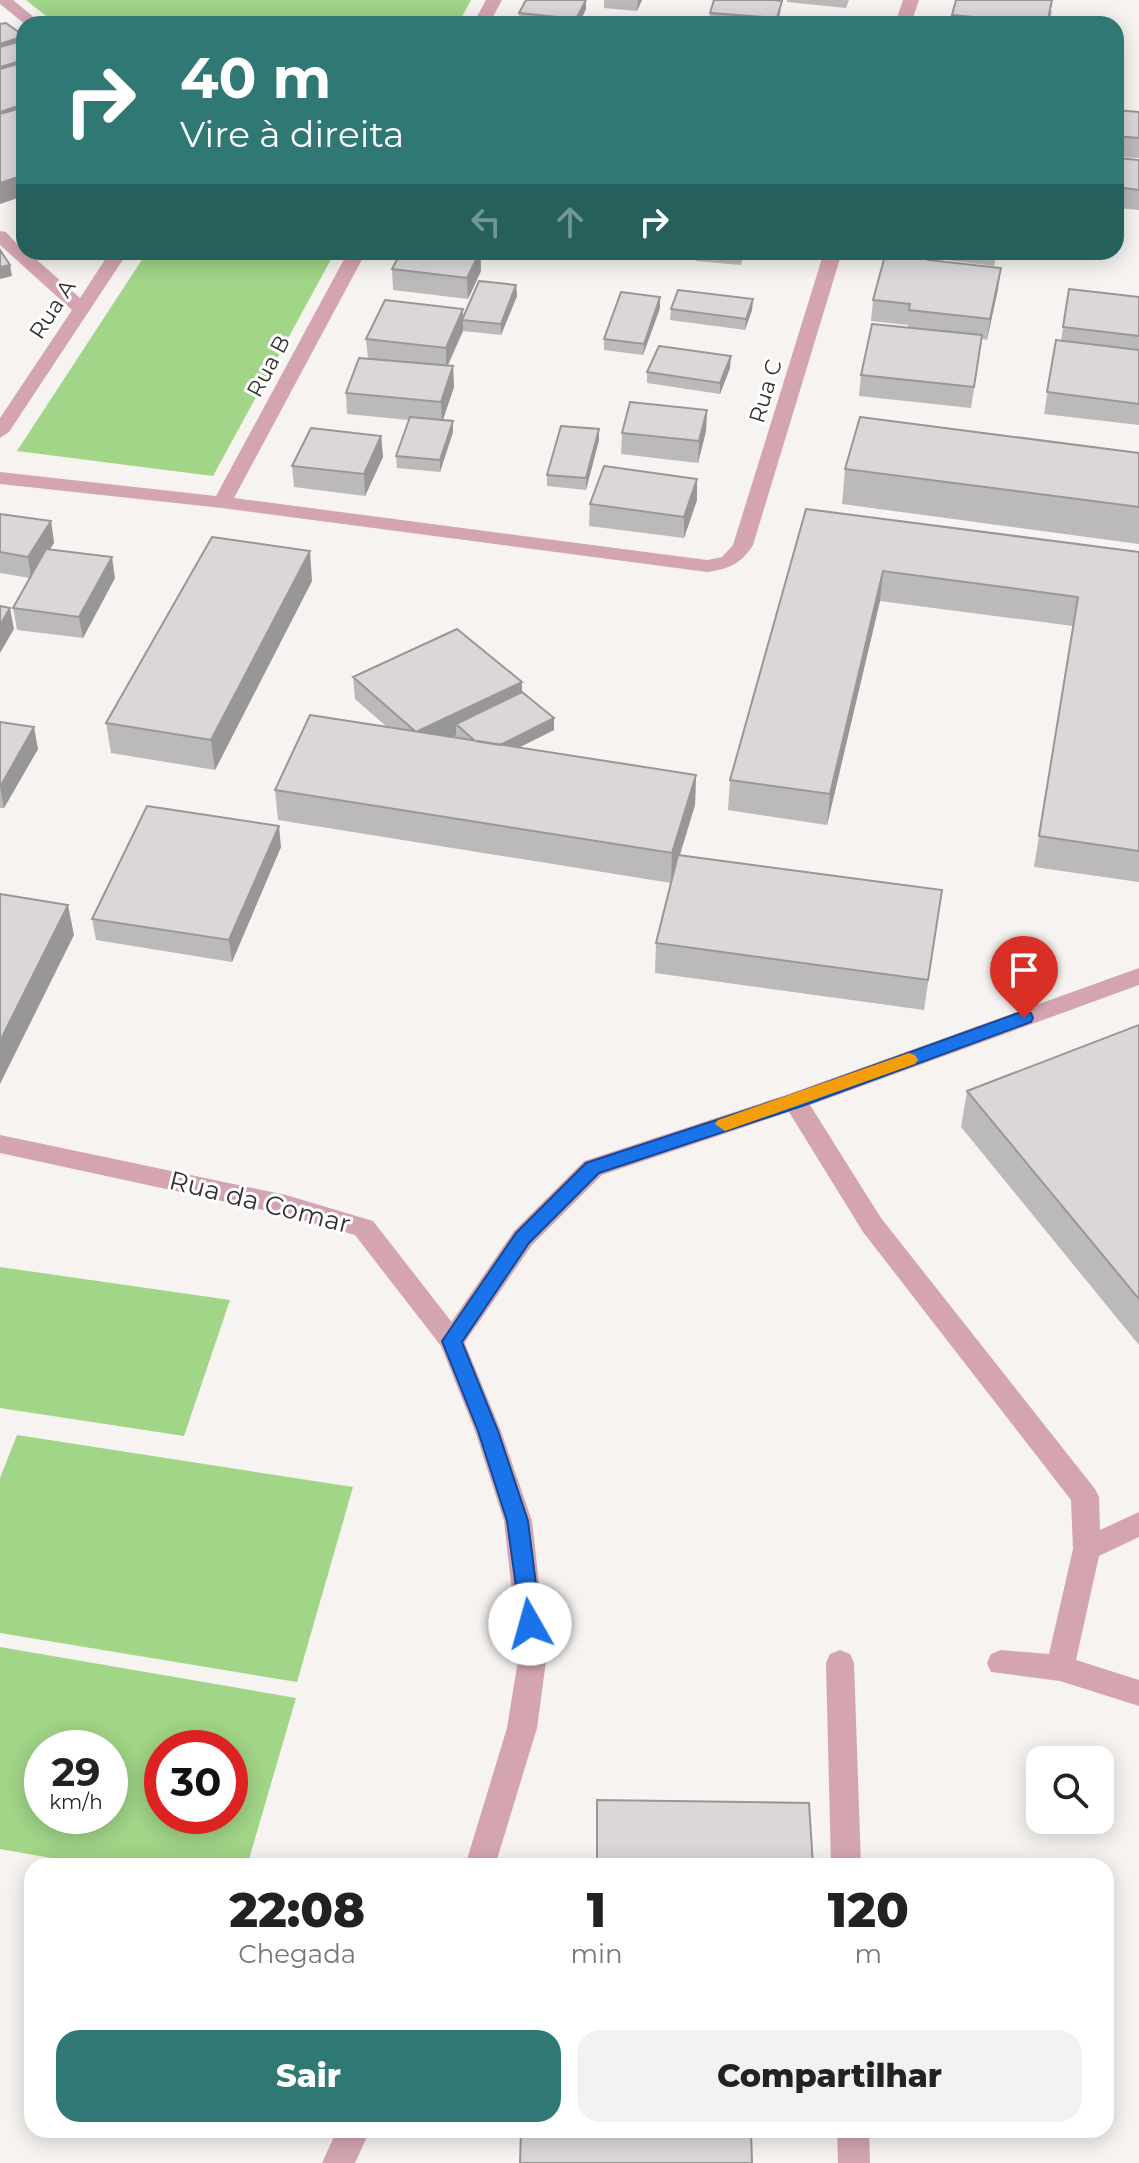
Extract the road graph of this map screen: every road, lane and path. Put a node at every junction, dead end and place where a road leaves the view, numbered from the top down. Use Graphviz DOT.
graph roads {
  1 [pos="4,0"];
  2 [pos="24,16"];
  3 [pos="0,236"];
  4 [pos="16,250"];
  5 [pos="27,260"];
  6 [pos="114,260"];
  7 [pos="353,260"];
  8 [pos="831,260"];
  9 [pos="81,309"];
  10 [pos="0,432"];
  11 [pos="0,478"];
  12 [pos="222,502"];
  13 [pos="1139,976"];
  14 [pos="795,1101"];
  15 [pos="0,1144"];
  16 [pos="452,1341"];
  17 [pos="1139,1524"];
  18 [pos="1087,1549"];
  19 [pos="840,1663"];
  20 [pos="1001,1663"];
  21 [pos="1060,1668"];
  22 [pos="1139,1693"];
  23 [pos="482,1858"];
  24 [pos="846,1858"];
  25 [pos="350,2138"];
  26 [pos="853,2138"];
  27 [pos="338,2163"];
  28 [pos="854,2163"];
  1 -- 2 [label="street"];
  3 -- 4 [label="street"];
  5 -- 9 [label="street"];
  6 -- 9 [label="street, Rua A"];
  7 -- 12 [label="street, Rua B"];
  8 -- 12 [label="street, Rua C"];
  9 -- 10 [label="street, Rua A"];
  11 -- 12 [label="street"];
  13 -- 14 [label="street"];
  14 -- 16 [label="street"];
  14 -- 18 [label="street"];
  15 -- 16 [label="street, Rua da Comar"];
  16 -- 23 [label="street, Rua da Comar"];
  17 -- 18 [label="street"];
  18 -- 21 [label="street"];
  19 -- 24 [label="street"];
  20 -- 21 [label="street"];
  21 -- 22 [label="street"];
  25 -- 27 [label="street"];
  26 -- 28 [label="street"];
}
